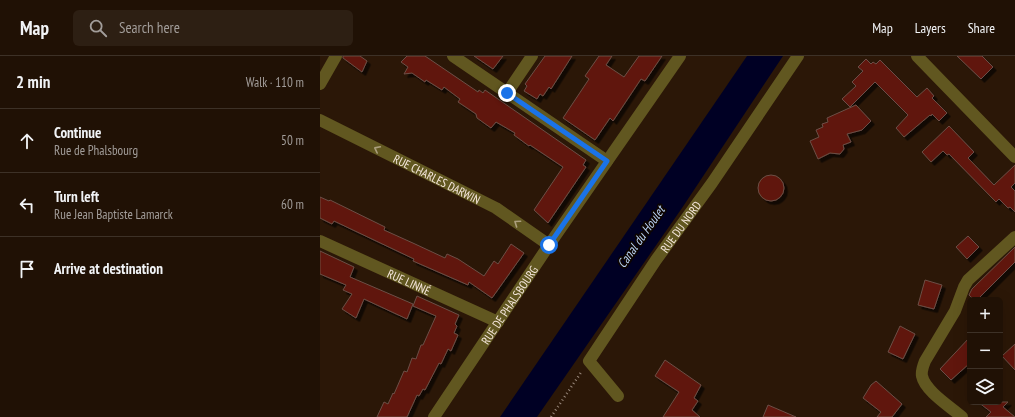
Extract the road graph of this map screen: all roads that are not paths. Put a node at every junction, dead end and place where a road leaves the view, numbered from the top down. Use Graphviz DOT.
graph roads {
  1 [pos="336,56"];
  2 [pos="453,56"];
  3 [pos="532,56"];
  4 [pos="680,56"];
  5 [pos="798,56"];
  6 [pos="917,56"];
  7 [pos="320,84"];
  8 [pos="507,93"];
  9 [pos="320,120"];
  10 [pos="1015,157"];
  11 [pos="607,161"];
  12 [pos="1015,237"];
  13 [pos="320,241"];
  14 [pos="549,245"];
  15 [pos="498,322"];
  16 [pos="618,396"];
  17 [pos="434,417"];
  18 [pos="962,417"];
  1 -- 7 [label="street"];
  2 -- 8 [label="street"];
  3 -- 8 [label="street"];
  4 -- 11 [label="street, RUE DE PHALSBOURG"];
  5 -- 16 [label="street, RUE DU NORD"];
  6 -- 10 [label="street"];
  8 -- 11 [label="street"];
  14 -- 9 [label="street, RUE CHARLES DARWIN, one-way"];
  11 -- 14 [label="street, RUE DE PHALSBOURG"];
  12 -- 18 [label="street"];
  13 -- 15 [label="street, RUE LINNÉ"];
  14 -- 15 [label="street, RUE DE PHALSBOURG"];
  15 -- 17 [label="street, RUE DE PHALSBOURG"];
}
